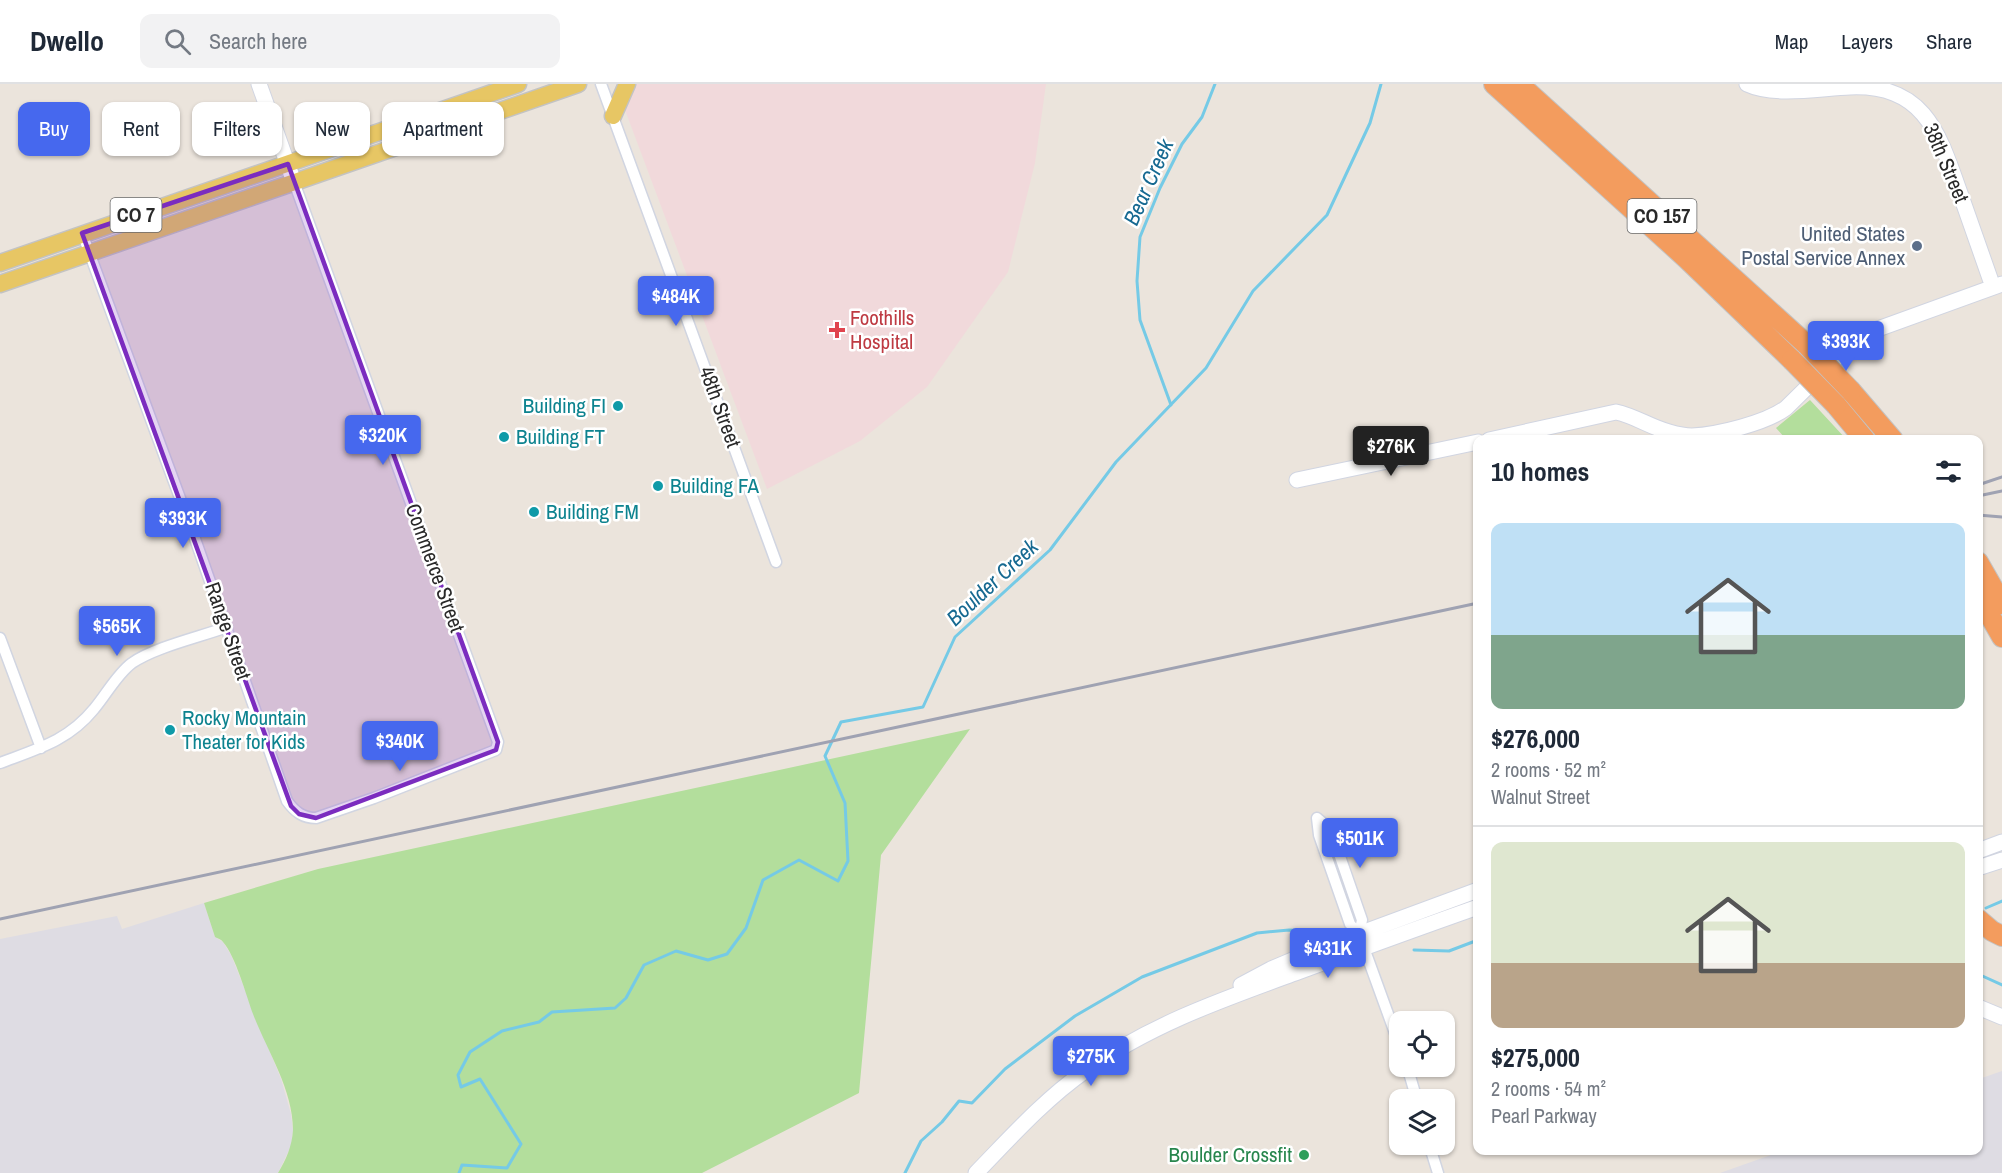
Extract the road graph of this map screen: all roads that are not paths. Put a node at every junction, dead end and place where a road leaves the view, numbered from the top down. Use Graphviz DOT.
graph roads {
  1 [pos="259,84"];
  2 [pos="518,84"];
  3 [pos="578,84"];
  4 [pos="601,84"];
  5 [pos="627,84"];
  6 [pos="1494,84"];
  7 [pos="1519,84"];
  8 [pos="1747,84"];
  9 [pos="1869,85"];
  10 [pos="614,116"];
  11 [pos="288,164"];
  12 [pos="294,182"];
  13 [pos="82,233"];
  14 [pos="89,252"];
  15 [pos="0,263"];
  16 [pos="0,284"];
  17 [pos="1998,285"];
  18 [pos="1512,435"];
  19 [pos="1686,435"];
  20 [pos="1696,435"];
  21 [pos="1861,435"];
  22 [pos="1889,435"];
  23 [pos="1473,443"];
  24 [pos="1297,480"];
  25 [pos="776,562"];
  26 [pos="1983,562"];
  27 [pos="1983,571"];
  28 [pos="2002,584"];
  29 [pos="1983,604"];
  30 [pos="2002,604"];
  31 [pos="227,627"];
  32 [pos="2002,637"];
  33 [pos="0,638"];
  34 [pos="40,748"];
  35 [pos="0,763"];
  36 [pos="308,818"];
  37 [pos="2002,842"];
  38 [pos="1983,849"];
  39 [pos="2002,860"];
  40 [pos="1983,866"];
  41 [pos="1473,892"];
  42 [pos="1473,908"];
  43 [pos="1983,923"];
  44 [pos="2002,936"];
  45 [pos="1361,941"];
  46 [pos="1983,1009"];
  47 [pos="1389,1017"];
  48 [pos="2002,1017"];
  49 [pos="1432,1155"];
  50 [pos="976,1173"];
  51 [pos="1438,1173"];
  1 -- 11 [label="street"];
  2 -- 11 [label="main road, CO 7"];
  3 -- 12 [label="main road, CO 7"];
  4 -- 10 [label="street, 48th Street"];
  5 -- 10 [label="main road"];
  6 -- 21 [label="highway, CO 157, bridge"];
  7 -- 22 [label="highway, CO 157, bridge"];
  8 -- 9 [label="street, 38th Street"];
  9 -- 17 [label="street, 38th Street"];
  10 -- 25 [label="street, 48th Street"];
  11 -- 12 [label="street"];
  11 -- 13 [label="main road, CO 7"];
  12 -- 14 [label="main road, CO 7"];
  12 -- 36 [label="street, Commerce Street"];
  13 -- 14 [label="street, Range Street"];
  13 -- 15 [label="main road, CO 7"];
  14 -- 16 [label="main road, CO 7"];
  14 -- 31 [label="street, Range Street"];
  17 -- 20 [label="street"];
  18 -- 19 [label="street"];
  23 -- 24 [label="street"];
  26 -- 28 [label="highway"];
  27 -- 30 [label="highway"];
  29 -- 32 [label="highway"];
  31 -- 34 [label="street"];
  31 -- 36 [label="street, Range Street"];
  33 -- 34 [label="street"];
  34 -- 35 [label="street"];
  37 -- 38 [label="street"];
  39 -- 40 [label="street"];
  41 -- 45 [label="street"];
  42 -- 45 [label="street"];
  43 -- 44 [label="highway"];
  45 -- 45 [label="street"];
  45 -- 47 [label="street"];
  45 -- 50 [label="street"];
  46 -- 48 [label="street"];
  49 -- 51 [label="street"];
}
